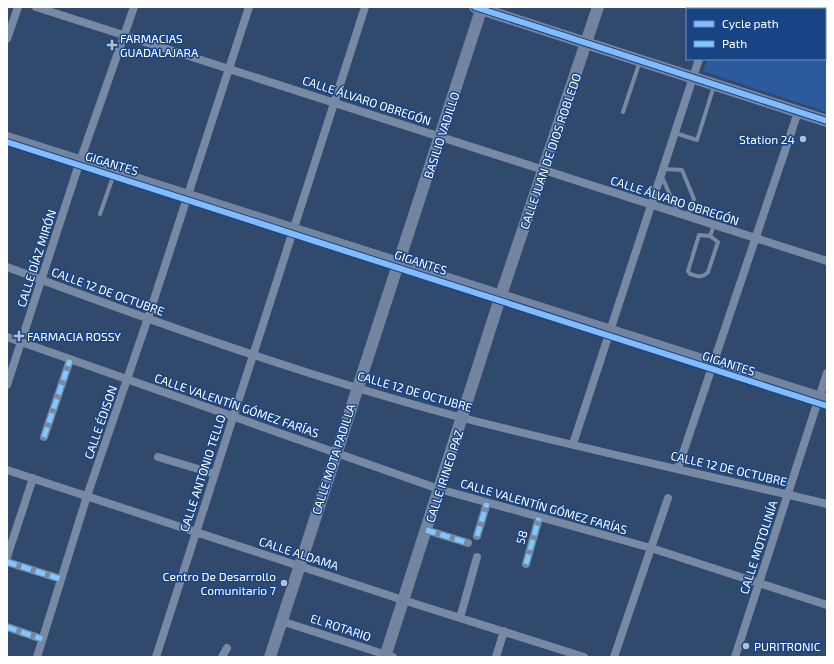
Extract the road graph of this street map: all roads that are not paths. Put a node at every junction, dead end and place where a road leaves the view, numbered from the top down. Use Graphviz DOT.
graph roads {
  1 [pos="18,7"];
  2 [pos="36,7"];
  3 [pos="134,7"];
  4 [pos="249,7"];
  5 [pos="365,7"];
  6 [pos="598,7"];
  7 [pos="479,8"];
  8 [pos="124,35"];
  9 [pos="7,39"];
  10 [pos="586,43"];
  11 [pos="699,60"];
  12 [pos="640,61"];
  13 [pos="228,69"];
  14 [pos="693,78"];
  15 [pos="714,85"];
  16 [pos="333,102"];
  17 [pos="623,112"];
  18 [pos="798,112"];
  19 [pos="827,121"];
  20 [pos="675,133"];
  21 [pos="440,137"];
  22 [pos="7,138"];
  23 [pos="80,161"];
  24 [pos="544,170"];
  25 [pos="114,171"];
  26 [pos="662,172"];
  27 [pos="188,195"];
  28 [pos="651,205"];
  29 [pos="678,213"];
  30 [pos="100,214"];
  31 [pos="687,216"];
  32 [pos="714,225"];
  33 [pos="293,228"];
  34 [pos="710,236"];
  35 [pos="756,238"];
  36 [pos="827,261"];
  37 [pos="398,262"];
  38 [pos="7,267"];
  39 [pos="41,280"];
  40 [pos="501,295"];
  41 [pos="148,318"];
  42 [pos="609,331"];
  43 [pos="7,338"];
  44 [pos="21,342"];
  45 [pos="252,356"];
  46 [pos="70,360"];
  47 [pos="712,364"];
  48 [pos="827,373"];
  49 [pos="127,380"];
  50 [pos="7,385"];
  51 [pos="357,387"];
  52 [pos="823,399"];
  53 [pos="233,416"];
  54 [pos="462,417"];
  55 [pos="44,437"];
  56 [pos="573,444"];
  57 [pos="336,452"];
  58 [pos="158,457"];
  59 [pos="678,468"];
  60 [pos="7,470"];
  61 [pos="214,474"];
  62 [pos="33,478"];
  63 [pos="439,489"];
  64 [pos="788,494"];
  65 [pos="87,496"];
  66 [pos="668,498"];
  67 [pos="487,503"];
  68 [pos="827,504"];
  69 [pos="540,518"];
  70 [pos="426,530"];
  71 [pos="196,532"];
  72 [pos="476,536"];
  73 [pos="468,542"];
  74 [pos="651,548"];
  75 [pos="7,557"];
  76 [pos="478,557"];
  77 [pos="7,562"];
  78 [pos="526,564"];
  79 [pos="299,565"];
  80 [pos="61,579"];
  81 [pos="758,583"];
  82 [pos="403,600"];
  83 [pos="827,605"];
  84 [pos="460,618"];
  85 [pos="281,620"];
  86 [pos="7,627"];
  87 [pos="504,631"];
  88 [pos="42,639"];
  89 [pos="227,648"];
  90 [pos="388,656"];
  91 [pos="37,657"];
  92 [pos="156,657"];
  93 [pos="222,657"];
  94 [pos="270,657"];
  95 [pos="496,657"];
  96 [pos="584,657"];
  97 [pos="614,657"];
  98 [pos="735,657"];
  1 -- 9 [label="street"];
  2 -- 8 [label="street, CALLE ÁLVARO OBREGÓN"];
  3 -- 8 [label="street, CALLE DÍAZ MIRÓN"];
  4 -- 13 [label="street, CALLE ÉDISON"];
  5 -- 16 [label="street, CALLE ANTONIO TELLO"];
  6 -- 10 [label="street, CALLE JUAN DE DIOS ROBLEDO"];
  7 -- 10 [label="street"];
  7 -- 21 [label="street, BASILIO VADILLO"];
  8 -- 13 [label="street, CALLE ÁLVARO OBREGÓN"];
  8 -- 23 [label="street, CALLE DÍAZ MIRÓN"];
  10 -- 12 [label="street"];
  10 -- 24 [label="street, CALLE JUAN DE DIOS ROBLEDO"];
  11 -- 14 [label="street"];
  12 -- 14 [label="street"];
  12 -- 17 [label="lane"];
  13 -- 16 [label="street, CALLE ÁLVARO OBREGÓN"];
  13 -- 27 [label="street, CALLE ÉDISON"];
  14 -- 15 [label="street"];
  14 -- 20 [label="street"];
  15 -- 18 [label="street"];
  15 -- 20 [label="lane"];
  16 -- 21 [label="street, CALLE ÁLVARO OBREGÓN"];
  16 -- 33 [label="street, CALLE ANTONIO TELLO"];
  18 -- 19 [label="street"];
  18 -- 35 [label="street"];
  20 -- 26 [label="street"];
  21 -- 24 [label="street, CALLE ÁLVARO OBREGÓN"];
  21 -- 37 [label="street, BASILIO VADILLO"];
  22 -- 23 [label="street"];
  23 -- 25 [label="street"];
  23 -- 39 [label="street, CALLE DÍAZ MIRÓN"];
  24 -- 28 [label="street, CALLE ÁLVARO OBREGÓN"];
  24 -- 40 [label="street, CALLE JUAN DE DIOS ROBLEDO"];
  25 -- 27 [label="street"];
  25 -- 30 [label="lane"];
  26 -- 28 [label="street"];
  26 -- 29 [label="lane"];
  26 -- 31 [label="lane"];
  27 -- 33 [label="street"];
  27 -- 41 [label="street, CALLE ÉDISON"];
  28 -- 29 [label="street, CALLE ÁLVARO OBREGÓN"];
  28 -- 42 [label="street"];
  29 -- 31 [label="street, CALLE ÁLVARO OBREGÓN"];
  31 -- 32 [label="street, CALLE ÁLVARO OBREGÓN"];
  32 -- 34 [label="lane"];
  32 -- 35 [label="street, CALLE ÁLVARO OBREGÓN"];
  33 -- 37 [label="street"];
  33 -- 45 [label="street, CALLE ANTONIO TELLO"];
  34 -- 34 [label="lane"];
  35 -- 36 [label="street, CALLE ÁLVARO OBREGÓN"];
  35 -- 47 [label="street"];
  37 -- 40 [label="street"];
  37 -- 51 [label="street, CALLE MOTA PADILLA"];
  38 -- 39 [label="street, CALLE 12 DE OCTUBRE"];
  39 -- 41 [label="street, CALLE 12 DE OCTUBRE"];
  39 -- 44 [label="street, CALLE DÍAZ MIRÓN"];
  40 -- 42 [label="street"];
  40 -- 54 [label="street, CALLE IRINEO PAZ"];
  41 -- 45 [label="street, CALLE 12 DE OCTUBRE"];
  41 -- 49 [label="street, CALLE ÉDISON"];
  42 -- 47 [label="street"];
  42 -- 56 [label="street"];
  43 -- 44 [label="street, CALLE VALENTÍN GÓMEZ FARÍAS"];
  44 -- 46 [label="street, CALLE VALENTÍN GÓMEZ FARÍAS"];
  44 -- 50 [label="street, CALLE DÍAZ MIRÓN"];
  45 -- 51 [label="street, CALLE 12 DE OCTUBRE"];
  45 -- 53 [label="street, CALLE ANTONIO TELLO"];
  46 -- 49 [label="street, CALLE VALENTÍN GÓMEZ FARÍAS"];
  46 -- 55 [label="street"];
  47 -- 52 [label="street"];
  47 -- 59 [label="street"];
  48 -- 52 [label="street, CALLE MOTOLINÍA"];
  49 -- 53 [label="street, CALLE VALENTÍN GÓMEZ FARÍAS"];
  49 -- 65 [label="street, CALLE ÉDISON"];
  51 -- 54 [label="street, CALLE 12 DE OCTUBRE"];
  51 -- 57 [label="street, CALLE MOTA PADILLA"];
  52 -- 64 [label="street, CALLE MOTOLINÍA"];
  53 -- 57 [label="street, CALLE VALENTÍN GÓMEZ FARÍAS"];
  53 -- 61 [label="street, CALLE ANTONIO TELLO"];
  54 -- 56 [label="street, CALLE 12 DE OCTUBRE"];
  54 -- 63 [label="street, CALLE IRINEO PAZ"];
  56 -- 59 [label="street, CALLE 12 DE OCTUBRE"];
  57 -- 63 [label="street, CALLE VALENTÍN GÓMEZ FARÍAS"];
  57 -- 79 [label="street, CALLE MOTA PADILLA"];
  58 -- 61 [label="street"];
  59 -- 64 [label="street, CALLE 12 DE OCTUBRE"];
  60 -- 62 [label="street, CALLE ALDAMA"];
  61 -- 71 [label="street, CALLE ANTONIO TELLO"];
  62 -- 65 [label="street, CALLE ALDAMA"];
  62 -- 75 [label="street"];
  63 -- 67 [label="street, CALLE VALENTÍN GÓMEZ FARÍAS"];
  63 -- 70 [label="street, CALLE IRINEO PAZ"];
  64 -- 68 [label="street, CALLE 12 DE OCTUBRE"];
  64 -- 81 [label="street, CALLE MOTOLINÍA"];
  65 -- 71 [label="street, CALLE ALDAMA"];
  65 -- 80 [label="street, CALLE ÉDISON"];
  66 -- 74 [label="street"];
  67 -- 69 [label="street, CALLE VALENTÍN GÓMEZ FARÍAS"];
  67 -- 72 [label="street"];
  69 -- 74 [label="street, CALLE VALENTÍN GÓMEZ FARÍAS"];
  69 -- 78 [label="street, 58"];
  70 -- 73 [label="street"];
  70 -- 82 [label="street, CALLE IRINEO PAZ"];
  71 -- 79 [label="street, CALLE ALDAMA"];
  71 -- 92 [label="street, CALLE ANTONIO TELLO"];
  74 -- 81 [label="street, CALLE VALENTÍN GÓMEZ FARÍAS"];
  74 -- 97 [label="street"];
  76 -- 84 [label="street"];
  77 -- 80 [label="street"];
  79 -- 82 [label="street, CALLE ALDAMA"];
  79 -- 85 [label="street, CALLE MOTA PADILLA"];
  80 -- 88 [label="street, CALLE ÉDISON"];
  81 -- 83 [label="street, CALLE VALENTÍN GÓMEZ FARÍAS"];
  81 -- 98 [label="street, CALLE MOTOLINÍA"];
  82 -- 84 [label="street, CALLE ALDAMA"];
  82 -- 90 [label="street, CALLE IRINEO PAZ"];
  84 -- 87 [label="street, CALLE ALDAMA"];
  85 -- 90 [label="street, EL ROTARIO"];
  85 -- 94 [label="street, CALLE MOTA PADILLA"];
  86 -- 88 [label="street"];
  87 -- 95 [label="street"];
  87 -- 96 [label="street, CALLE ALDAMA"];
  88 -- 91 [label="street, CALLE ÉDISON"];
  89 -- 93 [label="street"];
}
